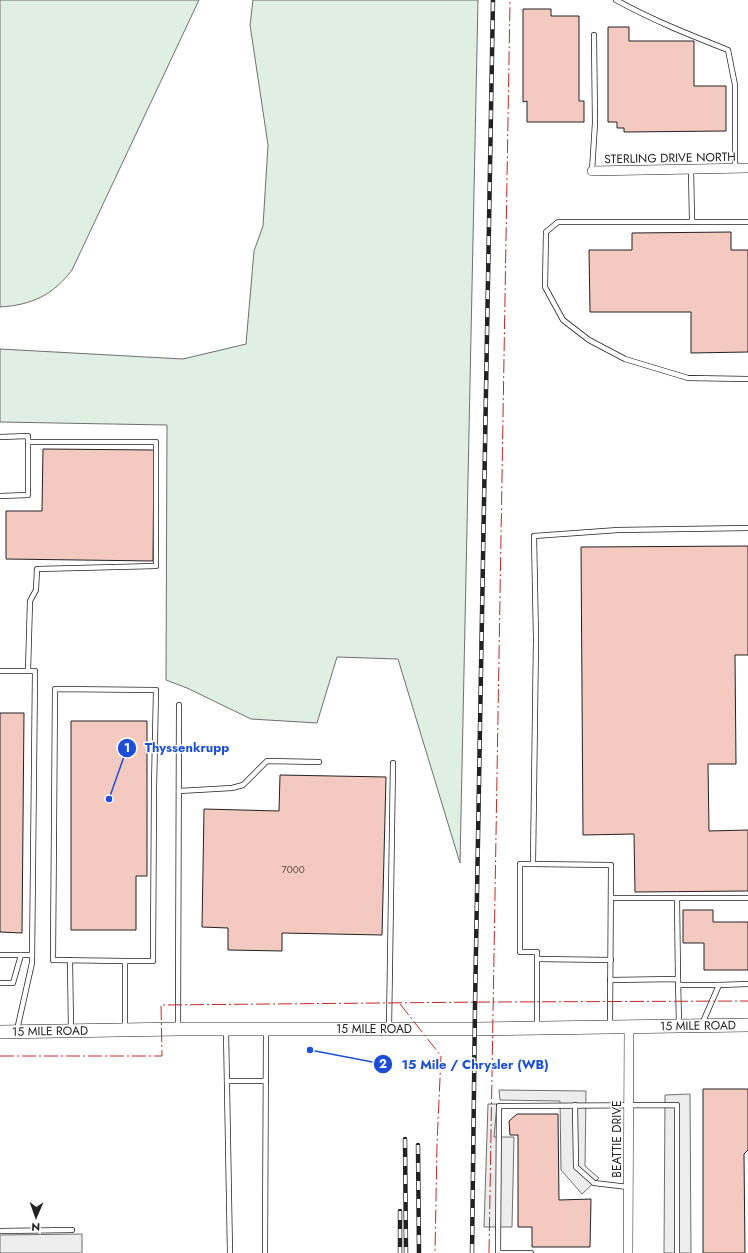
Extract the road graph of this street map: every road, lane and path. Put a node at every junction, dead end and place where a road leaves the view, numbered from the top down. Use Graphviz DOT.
graph roads {
  1 [pos="616,0"];
  2 [pos="594,35"];
  3 [pos="735,168"];
  4 [pos="748,168"];
  5 [pos="691,169"];
  6 [pos="592,172"];
  7 [pos="692,221"];
  8 [pos="748,222"];
  9 [pos="748,379"];
  10 [pos="0,437"];
  11 [pos="28,442"];
  12 [pos="0,496"];
  13 [pos="748,528"];
  14 [pos="0,671"];
  15 [pos="28,671"];
  16 [pos="179,705"];
  17 [pos="318,762"];
  18 [pos="393,763"];
  19 [pos="179,791"];
  20 [pos="533,864"];
  21 [pos="611,898"];
  22 [pos="678,898"];
  23 [pos="748,898"];
  24 [pos="0,955"];
  25 [pos="21,955"];
  26 [pos="32,955"];
  27 [pos="537,959"];
  28 [pos="70,960"];
  29 [pos="610,960"];
  30 [pos="125,961"];
  31 [pos="678,979"];
  32 [pos="610,980"];
  33 [pos="0,982"];
  34 [pos="719,984"];
  35 [pos="748,984"];
  36 [pos="678,985"];
  37 [pos="748,1025"];
  38 [pos="610,1026"];
  39 [pos="629,1026"];
  40 [pos="679,1026"];
  41 [pos="701,1026"];
  42 [pos="389,1028"];
  43 [pos="537,1028"];
  44 [pos="178,1029"];
  45 [pos="226,1029"];
  46 [pos="266,1029"];
  47 [pos="125,1030"];
  48 [pos="0,1032"];
  49 [pos="16,1032"];
  50 [pos="71,1032"];
  51 [pos="227,1081"];
  52 [pos="266,1081"];
  53 [pos="629,1104"];
  54 [pos="575,1105"];
  55 [pos="628,1187"];
  56 [pos="72,1230"];
  57 [pos="0,1231"];
  58 [pos="230,1253"];
  59 [pos="266,1253"];
  60 [pos="498,1253"];
  61 [pos="531,1253"];
  62 [pos="628,1253"];
  63 [pos="677,1253"];
  1 -- 3 [label="lane"];
  2 -- 6 [label="lane"];
  3 -- 4 [label="street, STERLING DRIVE NORTH"];
  3 -- 5 [label="street, STERLING DRIVE NORTH"];
  5 -- 6 [label="street, STERLING DRIVE NORTH"];
  5 -- 7 [label="lane"];
  7 -- 8 [label="lane"];
  7 -- 9 [label="lane"];
  10 -- 11 [label="lane"];
  11 -- 12 [label="lane"];
  11 -- 15 [label="lane"];
  13 -- 20 [label="lane"];
  14 -- 15 [label="lane"];
  15 -- 26 [label="lane"];
  16 -- 19 [label="lane"];
  17 -- 19 [label="lane"];
  18 -- 42 [label="lane"];
  19 -- 44 [label="lane"];
  20 -- 21 [label="lane"];
  20 -- 27 [label="lane"];
  21 -- 22 [label="lane"];
  21 -- 29 [label="lane"];
  22 -- 23 [label="lane"];
  22 -- 31 [label="lane"];
  24 -- 25 [label="lane"];
  25 -- 26 [label="lane"];
  25 -- 33 [label="lane"];
  26 -- 49 [label="lane"];
  27 -- 29 [label="lane"];
  27 -- 43 [label="lane"];
  28 -- 30 [label="lane"];
  28 -- 30 [label="lane"];
  28 -- 50 [label="lane"];
  29 -- 32 [label="lane"];
  30 -- 47 [label="lane"];
  31 -- 32 [label="lane"];
  31 -- 36 [label="lane"];
  32 -- 38 [label="lane"];
  34 -- 35 [label="lane"];
  34 -- 36 [label="lane"];
  34 -- 41 [label="lane"];
  36 -- 40 [label="lane"];
  37 -- 41 [label="main road, 15 MILE ROAD"];
  38 -- 39 [label="main road, 15 MILE ROAD"];
  38 -- 43 [label="main road, 15 MILE ROAD"];
  39 -- 40 [label="main road, 15 MILE ROAD"];
  39 -- 53 [label="street, BEATTIE DRIVE"];
  40 -- 41 [label="main road, 15 MILE ROAD"];
  42 -- 43 [label="main road, 15 MILE ROAD"];
  42 -- 46 [label="main road, 15 MILE ROAD"];
  44 -- 45 [label="main road, 15 MILE ROAD"];
  44 -- 47 [label="main road, 15 MILE ROAD"];
  45 -- 46 [label="main road, 15 MILE ROAD"];
  45 -- 51 [label="lane"];
  46 -- 52 [label="lane"];
  47 -- 50 [label="main road, 15 MILE ROAD"];
  48 -- 49 [label="main road, 15 MILE ROAD"];
  49 -- 50 [label="main road, 15 MILE ROAD"];
  51 -- 52 [label="lane"];
  51 -- 58 [label="lane"];
  52 -- 59 [label="lane"];
  53 -- 54 [label="lane"];
  53 -- 55 [label="street, BEATTIE DRIVE"];
  53 -- 63 [label="lane"];
  54 -- 55 [label="lane"];
  54 -- 60 [label="lane"];
  55 -- 62 [label="street, BEATTIE DRIVE"];
  56 -- 57 [label="lane"];
  60 -- 61 [label="lane"];
}
